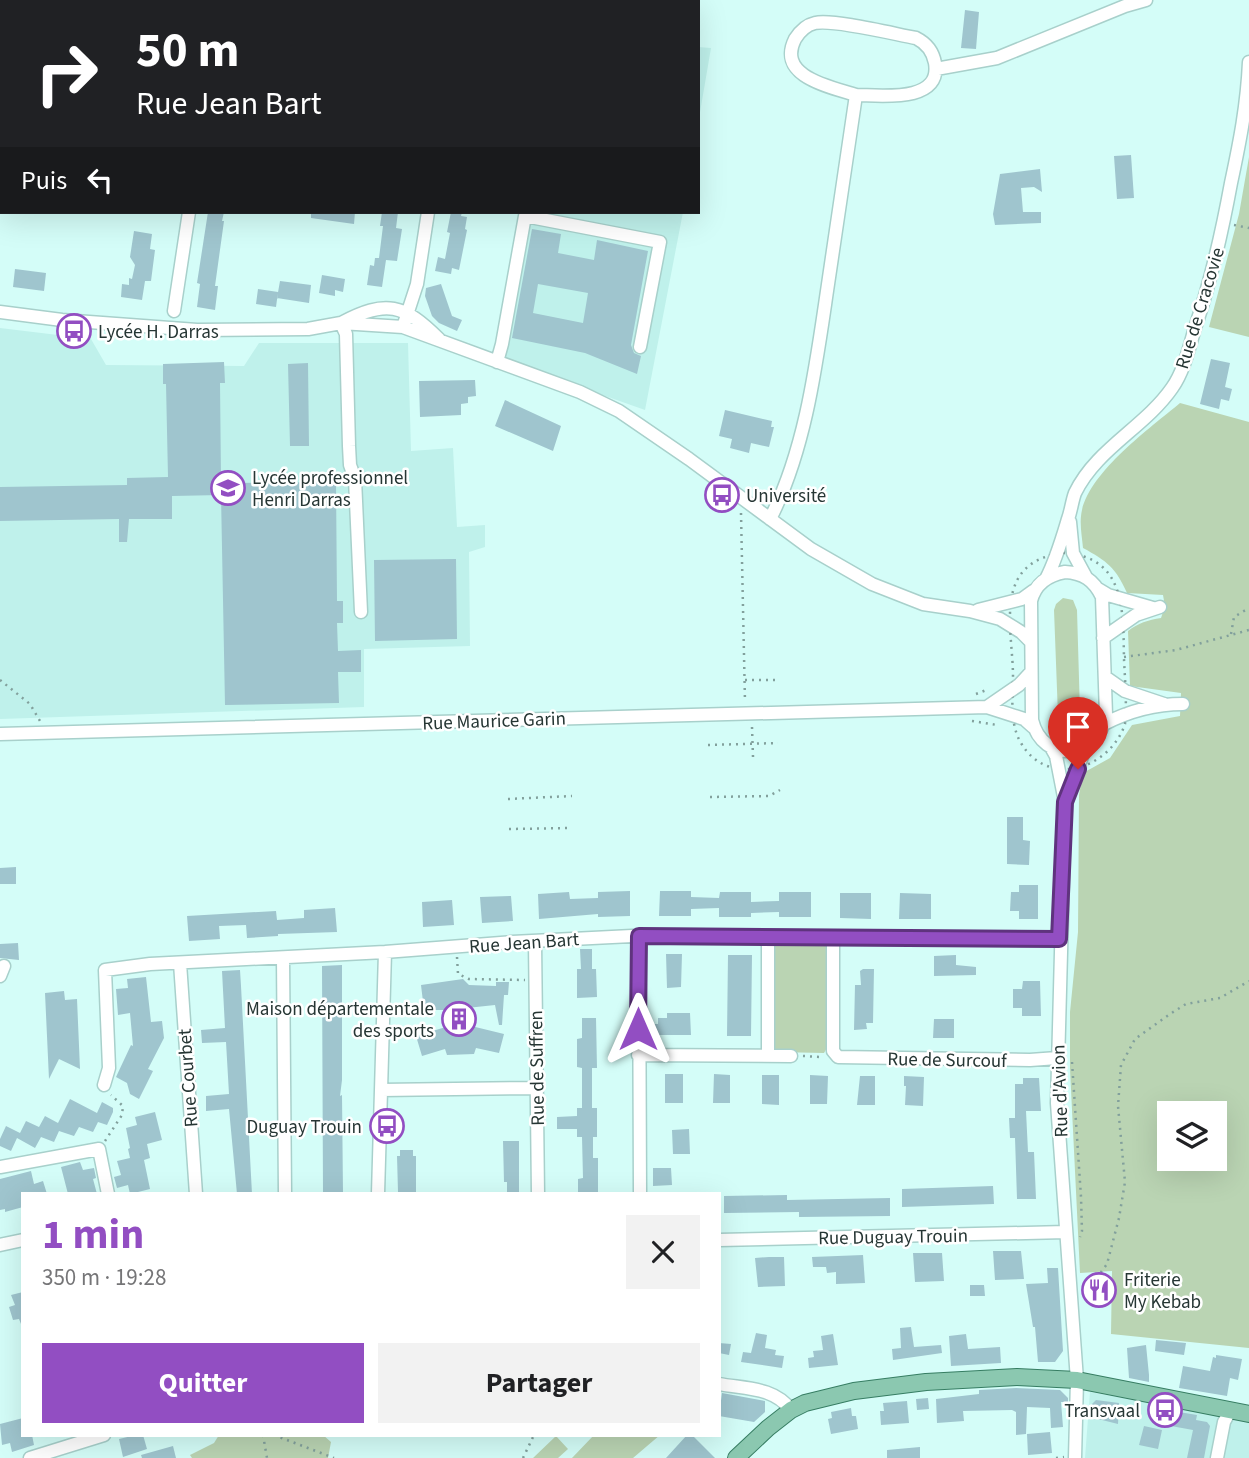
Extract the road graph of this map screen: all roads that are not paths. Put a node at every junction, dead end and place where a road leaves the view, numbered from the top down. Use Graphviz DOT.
graph roads {
  1 [pos="1146,0"];
  2 [pos="1249,62"];
  3 [pos="936,69"];
  4 [pos="856,95"];
  5 [pos="189,214"];
  6 [pos="428,214"];
  7 [pos="174,310"];
  8 [pos="407,311"];
  9 [pos="0,312"];
  10 [pos="341,323"];
  11 [pos="402,327"];
  12 [pos="439,340"];
  13 [pos="640,347"];
  14 [pos="497,362"];
  15 [pos="1069,516"];
  16 [pos="770,519"];
  17 [pos="1086,577"];
  18 [pos="1046,579"];
  19 [pos="1098,589"];
  20 [pos="1034,591"];
  21 [pos="970,611"];
  22 [pos="361,612"];
  23 [pos="1103,638"];
  24 [pos="1031,642"];
  25 [pos="1031,672"];
  26 [pos="1104,677"];
  27 [pos="1164,704"];
  28 [pos="1183,704"];
  29 [pos="987,707"];
  30 [pos="1104,724"];
  31 [pos="1033,727"];
  32 [pos="0,734"];
  33 [pos="1086,746"];
  34 [pos="1051,747"];
  35 [pos="1065,802"];
  36 [pos="639,936"];
  37 [pos="768,937"];
  38 [pos="833,937"];
  39 [pos="1059,939"];
  40 [pos="535,942"];
  41 [pos="385,952"];
  42 [pos="283,958"];
  43 [pos="180,963"];
  44 [pos="638,1055"];
  45 [pos="768,1056"];
  46 [pos="791,1056"];
  47 [pos="1056,1058"];
  48 [pos="104,1085"];
  49 [pos="536,1088"];
  50 [pos="381,1090"];
  51 [pos="0,1167"];
  52 [pos="108,1192"];
  53 [pos="196,1192"];
  54 [pos="285,1192"];
  55 [pos="378,1192"];
  56 [pos="538,1192"];
  57 [pos="640,1192"];
  58 [pos="1066,1232"];
  59 [pos="21,1240"];
  60 [pos="721,1240"];
  61 [pos="0,1245"];
  62 [pos="1077,1380"];
  63 [pos="721,1384"];
  64 [pos="791,1410"];
  65 [pos="1230,1411"];
  66 [pos="1249,1414"];
  67 [pos="98,1437"];
  68 [pos="30,1458"];
  69 [pos="736,1458"];
  70 [pos="1075,1458"];
  71 [pos="1217,1458"];
  1 -- 3 [label="street"];
  2 -- 15 [label="street, Rue de Cracovie"];
  3 -- 4 [label="street"];
  3 -- 4 [label="street"];
  4 -- 16 [label="street"];
  5 -- 7 [label="street"];
  6 -- 8 [label="street"];
  8 -- 10 [label="street"];
  8 -- 11 [label="street"];
  8 -- 12 [label="street"];
  9 -- 10 [label="street"];
  10 -- 11 [label="street"];
  10 -- 22 [label="street"];
  11 -- 12 [label="street"];
  12 -- 14 [label="street"];
  13 -- 14 [label="street"];
  14 -- 16 [label="street"];
  15 -- 17 [label="street, Rue de Cracovie"];
  15 -- 18 [label="street, Rue de Cracovie"];
  16 -- 21 [label="street"];
  17 -- 18 [label="street"];
  17 -- 19 [label="street, Rue de Cracovie"];
  18 -- 20 [label="street"];
  19 -- 23 [label="street"];
  19 -- 23 [label="street"];
  20 -- 21 [label="street"];
  20 -- 24 [label="street"];
  21 -- 24 [label="street"];
  23 -- 26 [label="street"];
  24 -- 25 [label="street"];
  25 -- 29 [label="street"];
  25 -- 31 [label="street"];
  26 -- 27 [label="street"];
  26 -- 30 [label="street"];
  27 -- 28 [label="street"];
  27 -- 30 [label="street"];
  29 -- 31 [label="street, Rue Maurice Garin"];
  29 -- 32 [label="street, Rue Maurice Garin"];
  30 -- 33 [label="street, Rue d'Avion"];
  31 -- 34 [label="street, Rue Maurice Garin"];
  33 -- 34 [label="street"];
  33 -- 35 [label="street, Rue d'Avion"];
  34 -- 35 [label="street, Rue d'Avion"];
  35 -- 39 [label="street, Rue d'Avion"];
  36 -- 37 [label="street, Rue Jean Bart"];
  36 -- 40 [label="street, Rue Jean Bart"];
  36 -- 44 [label="street"];
  37 -- 38 [label="street, Rue Jean Bart"];
  37 -- 45 [label="street"];
  38 -- 39 [label="street, Rue Jean Bart"];
  38 -- 47 [label="street, Rue de Surcouf"];
  39 -- 47 [label="street, Rue d'Avion"];
  40 -- 41 [label="street, Rue Jean Bart"];
  40 -- 49 [label="street, Rue de Suffren"];
  41 -- 42 [label="street, Rue Jean Bart"];
  41 -- 50 [label="street"];
  42 -- 43 [label="street, Rue Jean Bart"];
  42 -- 54 [label="street"];
  43 -- 48 [label="street, Rue Jean Bart"];
  43 -- 53 [label="street, Rue Courbet"];
  44 -- 45 [label="street"];
  44 -- 57 [label="street"];
  45 -- 46 [label="street"];
  47 -- 58 [label="street, Rue d'Avion"];
  49 -- 50 [label="street"];
  49 -- 56 [label="street, Rue de Suffren"];
  50 -- 55 [label="street"];
  51 -- 52 [label="street"];
  58 -- 60 [label="street, Rue Duguay Trouin"];
  58 -- 62 [label="street, Rue d'Avion"];
  59 -- 61 [label="street"];
  62 -- 64 [label="main road"];
  62 -- 65 [label="main road"];
  62 -- 70 [label="street, Rue d'Avion"];
  63 -- 64 [label="street"];
  64 -- 69 [label="main road"];
  65 -- 66 [label="main road"];
  65 -- 71 [label="street"];
  67 -- 68 [label="street"];
}
